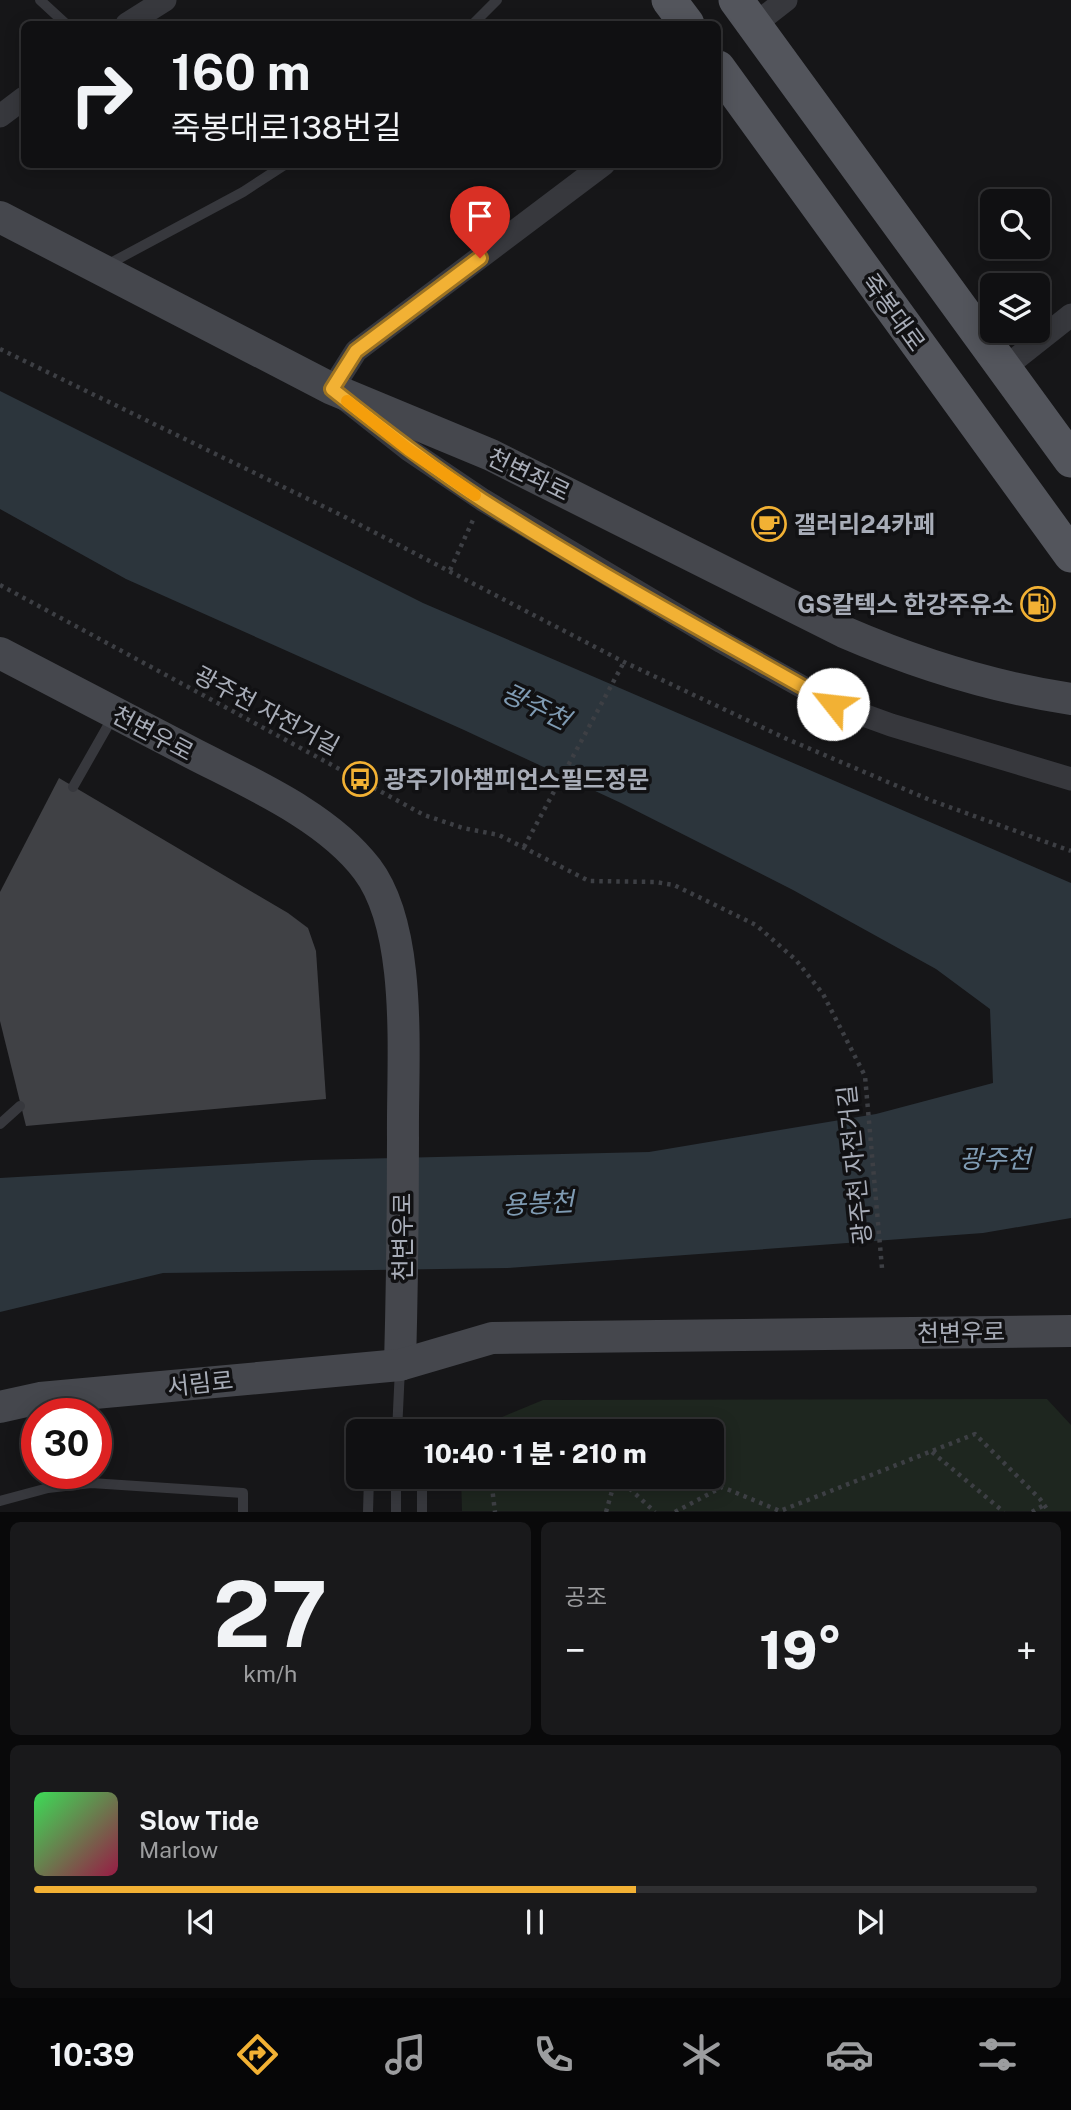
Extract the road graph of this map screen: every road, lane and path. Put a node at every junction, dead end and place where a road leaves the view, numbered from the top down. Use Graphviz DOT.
graph roads {
  1 [pos="40,0"];
  2 [pos="165,0"];
  3 [pos="497,0"];
  4 [pos="669,0"];
  5 [pos="786,0"];
  6 [pos="745,13"];
  7 [pos="63,21"];
  8 [pos="132,21"];
  9 [pos="476,21"];
  10 [pos="685,21"];
  11 [pos="721,77"];
  12 [pos="21,100"];
  13 [pos="0,116"];
  14 [pos="280,168"];
  15 [pos="599,168"];
  16 [pos="0,216"];
  17 [pos="99,269"];
  18 [pos="1071,315"];
  19 [pos="0,349"];
  20 [pos="1003,369"];
  21 [pos="332,389"];
  22 [pos="1071,460"];
  23 [pos="483,500"];
  24 [pos="1071,555"];
  25 [pos="450,570"];
  26 [pos="0,585"];
  27 [pos="0,653"];
  28 [pos="624,662"];
  29 [pos="1071,699"];
  30 [pos="115,713"];
  31 [pos="1071,779"];
  32 [pos="73,787"];
  33 [pos="524,847"];
  34 [pos="1071,851"];
  35 [pos="20,1106"];
  36 [pos="0,1124"];
  37 [pos="881,1268"];
  38 [pos="1071,1331"];
  39 [pos="400,1365"];
  40 [pos="0,1407"];
  41 [pos="398,1419"];
  42 [pos="932,1451"];
  43 [pos="369,1489"];
  44 [pos="397,1489"];
  45 [pos="422,1489"];
  46 [pos="492,1489"];
  47 [pos="613,1489"];
  48 [pos="630,1489"];
  49 [pos="0,1501"];
  50 [pos="1044,1505"];
  51 [pos="243,1511"];
  52 [pos="368,1511"];
  53 [pos="396,1511"];
  54 [pos="422,1511"];
  55 [pos="495,1511"];
  56 [pos="606,1511"];
  57 [pos="655,1511"];
  58 [pos="675,1511"];
  59 [pos="1004,1511"];
  60 [pos="1032,1511"];
  61 [pos="1049,1511"];
  1 -- 7 [label="lane"];
  2 -- 8 [label="street"];
  3 -- 9 [label="lane"];
  4 -- 10 [label="main road"];
  5 -- 6 [label="street"];
  6 -- 20 [label="main road"];
  11 -- 24 [label="main road, 죽봉대로"];
  12 -- 13 [label="street"];
  14 -- 17 [label="lane"];
  15 -- 21 [label="street"];
  16 -- 17 [label="street, 천변좌로"];
  17 -- 21 [label="street, 천변좌로"];
  18 -- 20 [label="street"];
  19 -- 25 [label="path"];
  20 -- 22 [label="main road"];
  21 -- 23 [label="street"];
  21 -- 29 [label="street, 천변좌로"];
  23 -- 25 [label="path"];
  23 -- 31 [label="street"];
  25 -- 28 [label="path"];
  26 -- 33 [label="path, 광주천 자전거길"];
  27 -- 30 [label="street, 천변우로"];
  28 -- 33 [label="path"];
  28 -- 34 [label="path"];
  30 -- 32 [label="lane"];
  30 -- 39 [label="street, 천변우로"];
  33 -- 37 [label="path, 광주천 자전거길"];
  35 -- 36 [label="lane"];
  38 -- 39 [label="street, 천변우로"];
  39 -- 40 [label="street, 서림로"];
  39 -- 41 [label="lane"];
  42 -- 50 [label="path"];
  42 -- 58 [label="path"];
  42 -- 59 [label="path"];
  43 -- 52 [label="lane"];
  44 -- 53 [label="lane"];
  45 -- 54 [label="lane"];
  46 -- 55 [label="path"];
  47 -- 56 [label="path"];
  48 -- 57 [label="path"];
  49 -- 51 [label="lane"];
  50 -- 60 [label="path"];
  50 -- 61 [label="path"];
}
